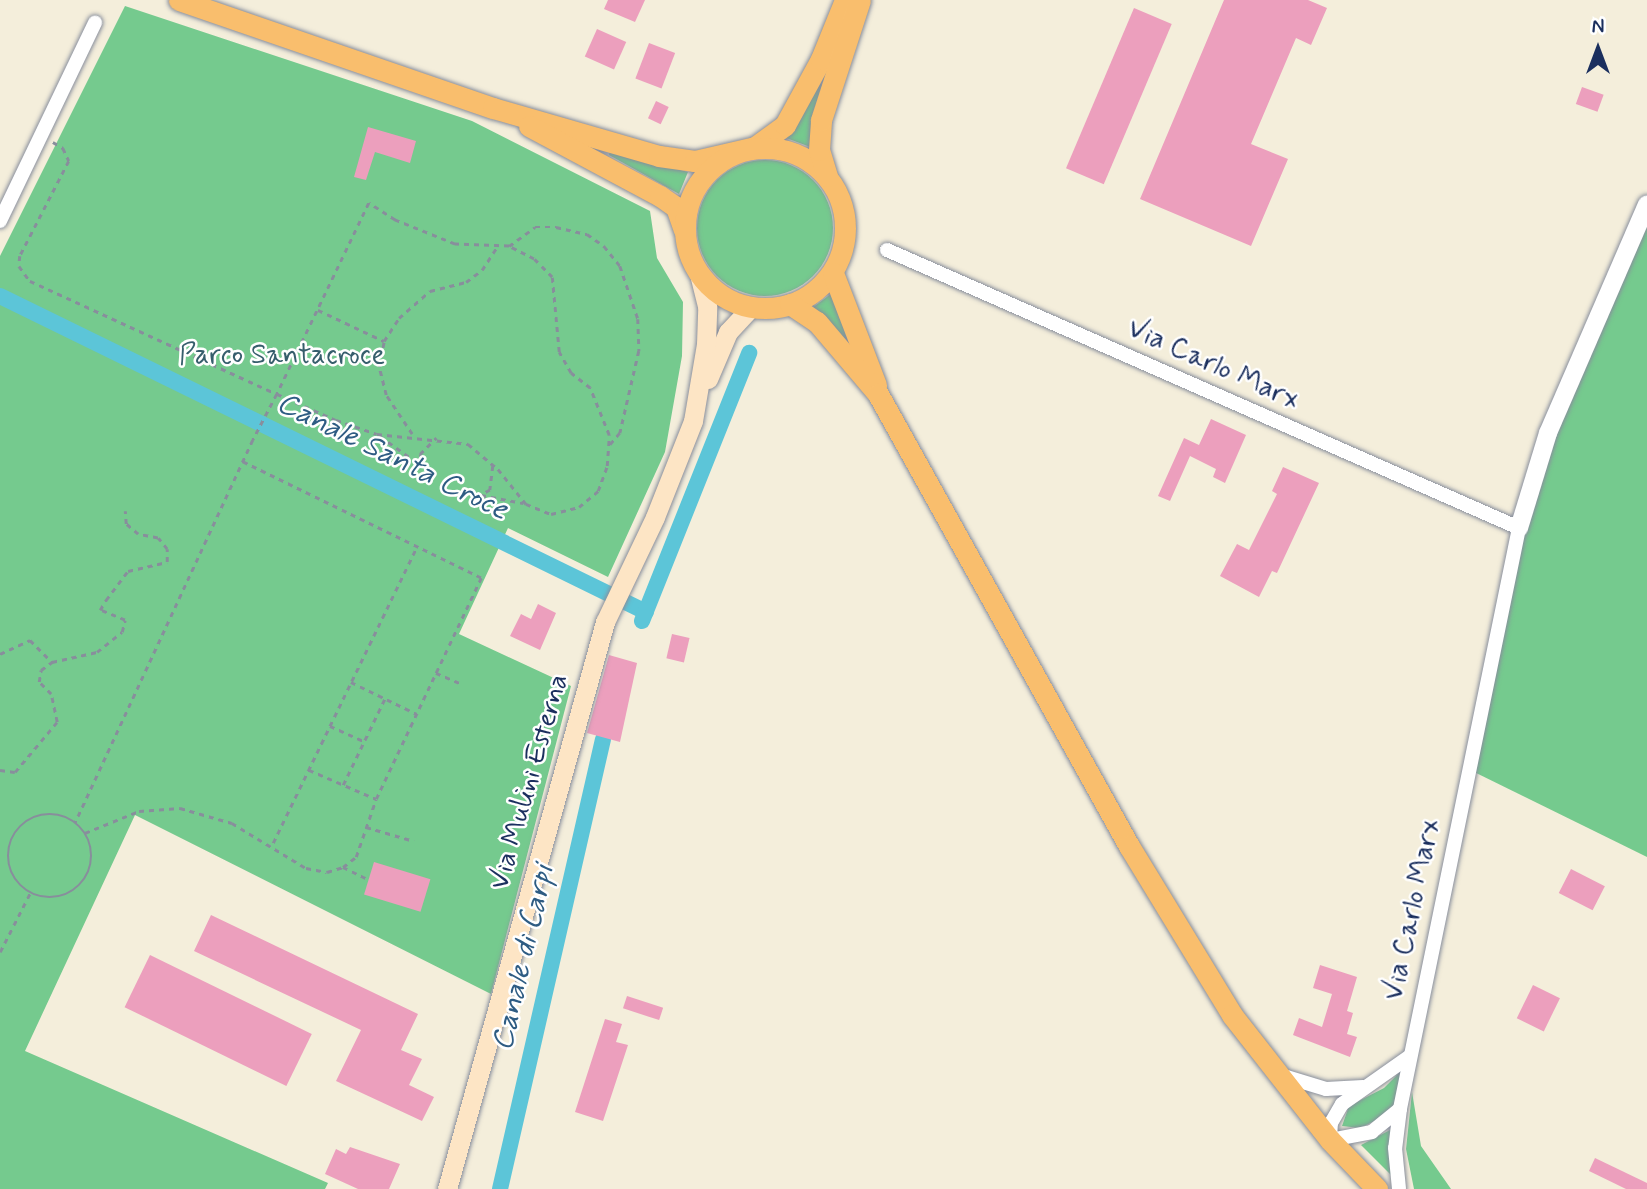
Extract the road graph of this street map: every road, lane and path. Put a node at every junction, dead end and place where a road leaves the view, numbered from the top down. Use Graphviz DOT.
graph roads {
  1 [pos="179,0"];
  2 [pos="845,0"];
  3 [pos="860,0"];
  4 [pos="95,23"];
  5 [pos="493,108"];
  6 [pos="50,140"];
  7 [pos="733,155"];
  8 [pos="827,178"];
  9 [pos="1647,204"];
  10 [pos="0,221"];
  11 [pos="687,240"];
  12 [pos="509,246"];
  13 [pos="497,247"];
  14 [pos="887,250"];
  15 [pos="699,273"];
  16 [pos="833,273"];
  17 [pos="790,304"];
  18 [pos="751,307"];
  19 [pos="317,309"];
  20 [pos="384,341"];
  21 [pos="277,394"];
  22 [pos="878,394"];
  23 [pos="698,402"];
  24 [pos="377,434"];
  25 [pos="414,435"];
  26 [pos="437,438"];
  27 [pos="609,446"];
  28 [pos="243,462"];
  29 [pos="493,465"];
  30 [pos="526,504"];
  31 [pos="125,510"];
  32 [pos="1519,528"];
  33 [pos="416,547"];
  34 [pos="0,654"];
  35 [pos="52,662"];
  36 [pos="436,673"];
  37 [pos="351,682"];
  38 [pos="460,683"];
  39 [pos="385,698"];
  40 [pos="417,714"];
  41 [pos="330,726"];
  42 [pos="364,741"];
  43 [pos="309,769"];
  44 [pos="0,770"];
  45 [pos="343,785"];
  46 [pos="376,799"];
  47 [pos="75,823"];
  48 [pos="366,827"];
  49 [pos="85,833"];
  50 [pos="414,841"];
  51 [pos="273,844"];
  52 [pos="343,867"];
  53 [pos="368,879"];
  54 [pos="30,893"];
  55 [pos="0,950"];
  56 [pos="1410,1056"];
  57 [pos="1274,1073"];
  58 [pos="1368,1086"];
  59 [pos="1401,1109"];
  60 [pos="1330,1140"];
  61 [pos="447,1189"];
  62 [pos="1377,1189"];
  63 [pos="1399,1189"];
  1 -- 5 [label="main road"];
  2 -- 7 [label="main road"];
  3 -- 8 [label="main road"];
  4 -- 10 [label="street"];
  5 -- 7 [label="main road"];
  5 -- 11 [label="main road"];
  6 -- 21 [label="path"];
  7 -- 8 [label="main road"];
  7 -- 11 [label="main road"];
  8 -- 16 [label="main road"];
  9 -- 32 [label="street, Via Carlo Marx"];
  11 -- 15 [label="main road"];
  12 -- 13 [label="path"];
  12 -- 27 [label="path"];
  12 -- 27 [label="path"];
  13 -- 19 [label="path"];
  13 -- 20 [label="path"];
  14 -- 32 [label="street, Via Carlo Marx"];
  15 -- 18 [label="main road"];
  15 -- 23 [label="main road, Via Mulini Esterna"];
  16 -- 17 [label="main road"];
  16 -- 22 [label="main road"];
  17 -- 18 [label="main road"];
  17 -- 22 [label="main road"];
  18 -- 23 [label="main road, Via Mulini Esterna"];
  19 -- 20 [label="path"];
  19 -- 21 [label="path"];
  20 -- 25 [label="path"];
  21 -- 24 [label="path"];
  21 -- 28 [label="path"];
  22 -- 57 [label="main road"];
  23 -- 61 [label="main road, Via Mulini Esterna"];
  24 -- 25 [label="path"];
  24 -- 26 [label="path"];
  25 -- 26 [label="path"];
  26 -- 29 [label="path"];
  27 -- 30 [label="path"];
  28 -- 33 [label="path"];
  28 -- 47 [label="path"];
  29 -- 30 [label="path"];
  29 -- 30 [label="path"];
  31 -- 35 [label="path"];
  32 -- 56 [label="street, Via Carlo Marx"];
  33 -- 36 [label="path"];
  33 -- 37 [label="path"];
  34 -- 35 [label="path"];
  35 -- 44 [label="path"];
  36 -- 38 [label="path"];
  36 -- 40 [label="path"];
  37 -- 39 [label="path"];
  37 -- 41 [label="path"];
  39 -- 40 [label="path"];
  39 -- 42 [label="path"];
  40 -- 46 [label="path"];
  41 -- 42 [label="path"];
  41 -- 43 [label="path"];
  42 -- 45 [label="path"];
  43 -- 45 [label="path"];
  43 -- 51 [label="path"];
  45 -- 46 [label="path"];
  46 -- 48 [label="path"];
  47 -- 49 [label="path"];
  47 -- 54 [label="path"];
  48 -- 50 [label="path"];
  48 -- 52 [label="path"];
  49 -- 51 [label="path"];
  49 -- 54 [label="path"];
  51 -- 52 [label="path"];
  52 -- 53 [label="path"];
  54 -- 55 [label="path"];
  56 -- 58 [label="street"];
  56 -- 59 [label="street, Via Carlo Marx"];
  57 -- 58 [label="street"];
  57 -- 60 [label="main road"];
  58 -- 60 [label="street"];
  59 -- 60 [label="street"];
  59 -- 63 [label="street, Via Carlo Marx"];
  60 -- 62 [label="main road"];
}
